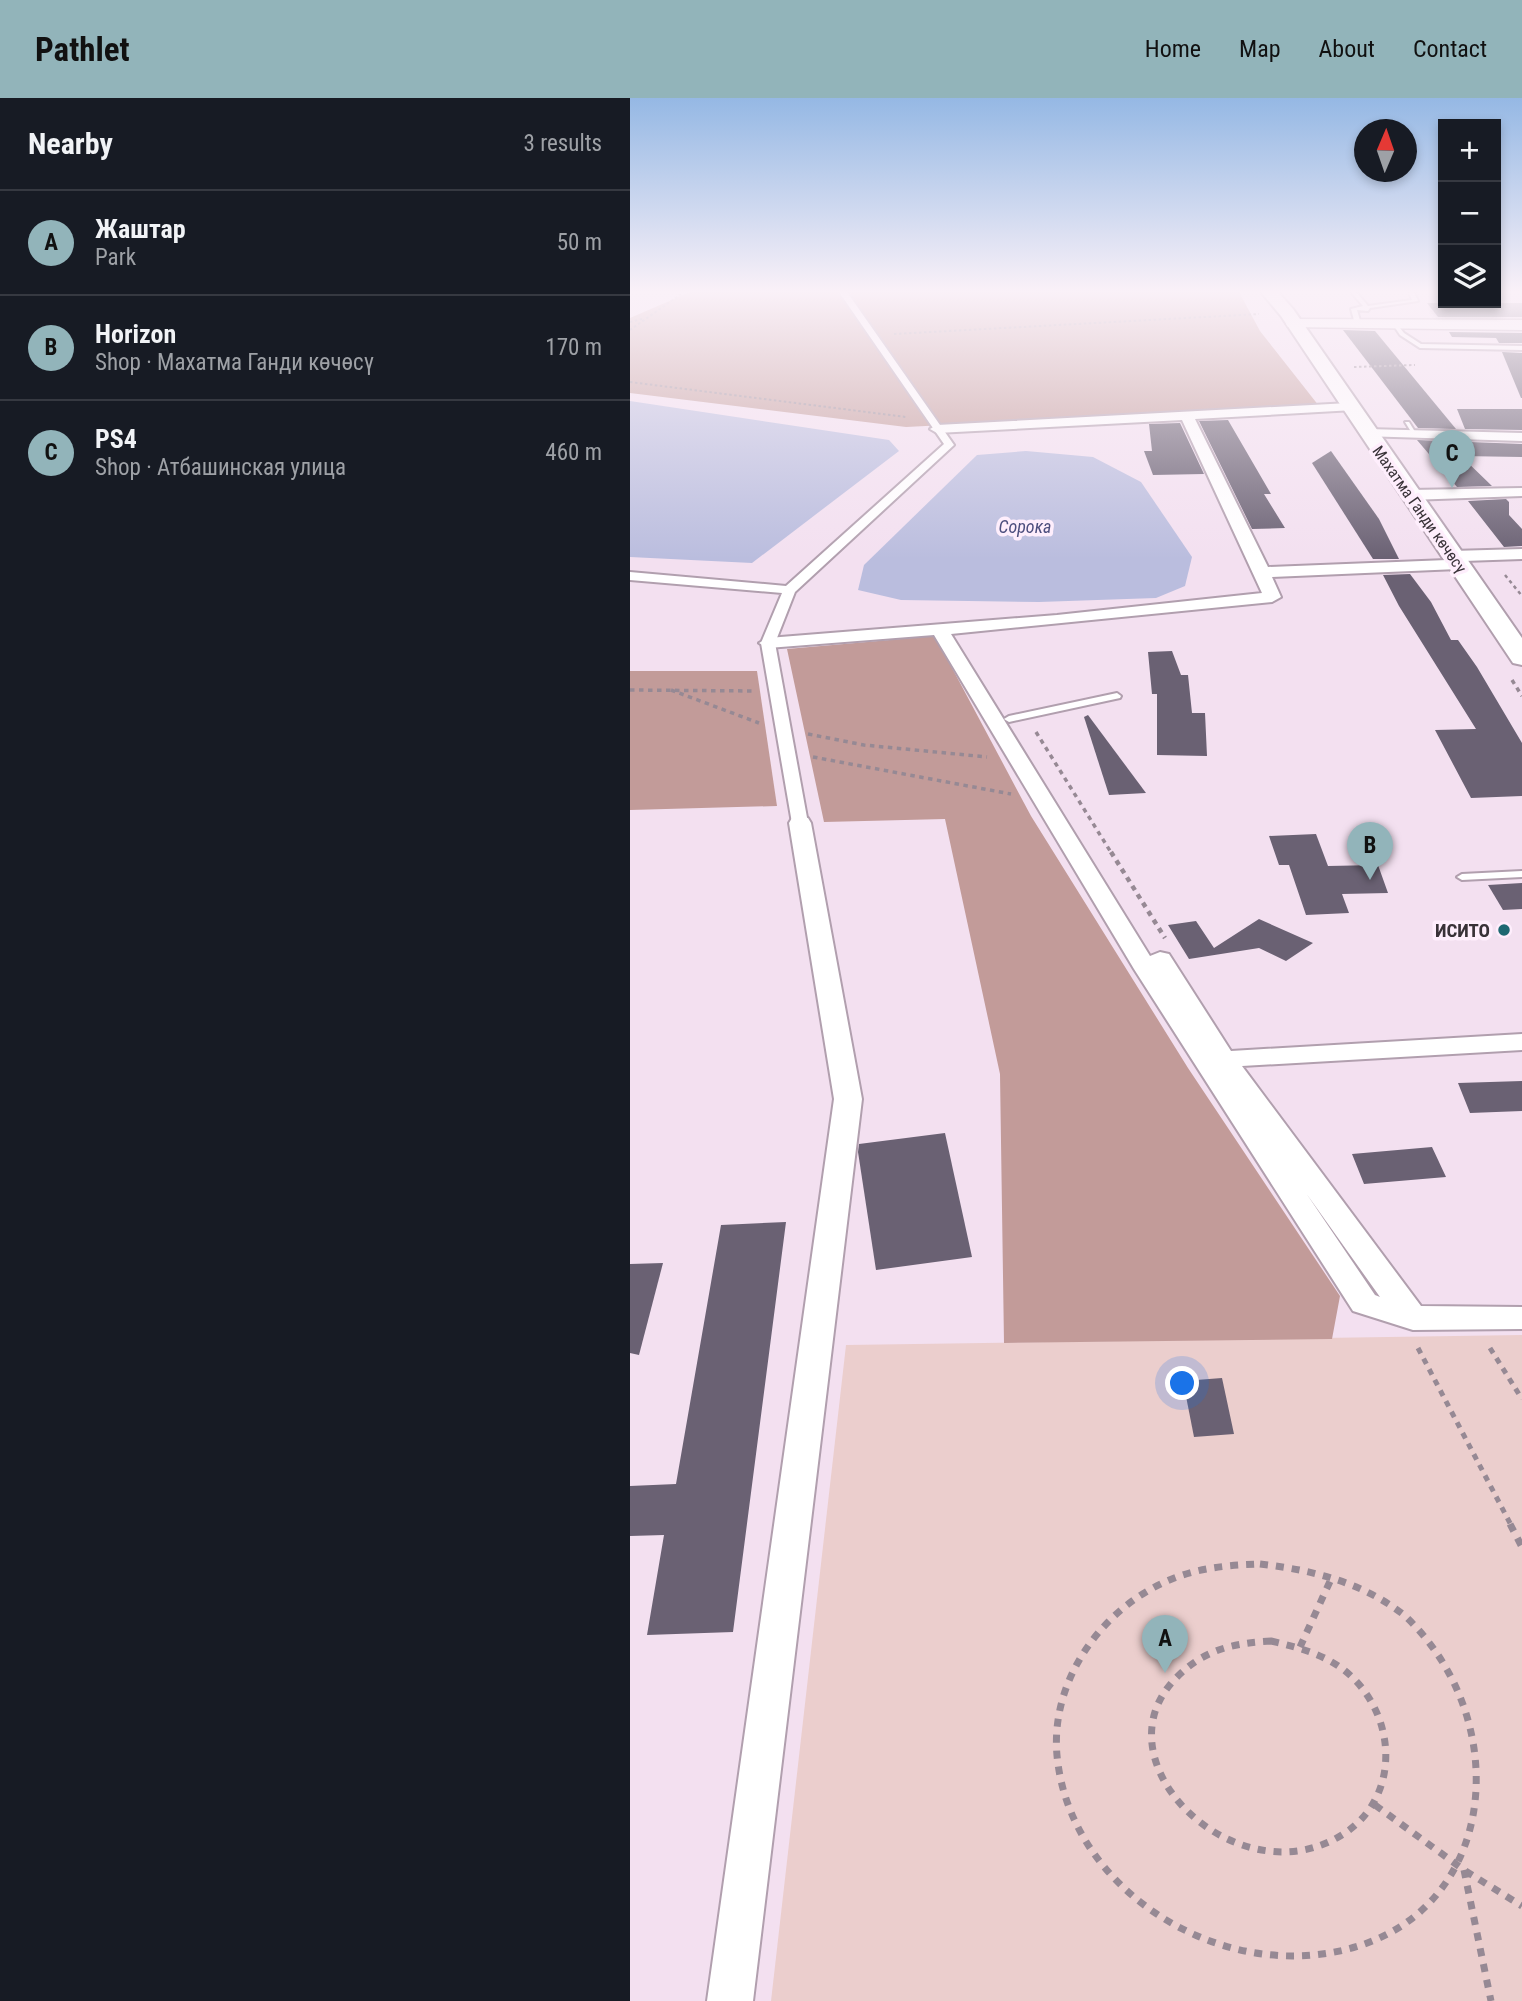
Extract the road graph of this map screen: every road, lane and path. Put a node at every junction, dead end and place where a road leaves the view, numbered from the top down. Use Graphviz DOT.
graph roads {
  1 [pos="904,381"];
  2 [pos="1331,381"];
  3 [pos="630,382"];
  4 [pos="1349,407"];
  5 [pos="1186,415"];
  6 [pos="934,424"];
  7 [pos="1367,433"];
  8 [pos="1522,437"];
  9 [pos="1522,492"];
  10 [pos="1410,495"];
  11 [pos="1522,554"];
  12 [pos="1455,560"];
  13 [pos="1262,572"];
  14 [pos="630,576"];
  15 [pos="789,590"];
  16 [pos="947,629"];
  17 [pos="768,643"];
  18 [pos="1519,647"];
  19 [pos="630,690"];
  20 [pos="671,690"];
  21 [pos="777,691"];
  22 [pos="1117,696"];
  23 [pos="1017,717"];
  24 [pos="783,730"];
  25 [pos="788,753"];
  26 [pos="1015,758"];
  27 [pos="1040,800"];
  28 [pos="800,823"];
  29 [pos="1522,874"];
  30 [pos="1462,877"];
  31 [pos="1167,940"];
  32 [pos="1522,1042"];
  33 [pos="1223,1059"];
  34 [pos="1522,1318"];
  35 [pos="1415,1333"];
  36 [pos="1492,1348"];
  37 [pos="1522,1399"];
  38 [pos="1522,1547"];
  39 [pos="1332,1577"];
  40 [pos="1300,1647"];
  41 [pos="1458,1673"];
  42 [pos="1375,1805"];
  43 [pos="1469,1859"];
  44 [pos="1464,1870"];
  45 [pos="1522,1906"];
  46 [pos="730,2001"];
  47 [pos="1492,2001"];
  1 -- 6 [label="street"];
  2 -- 4 [label="main road, Махатма Ганди көчөсү"];
  3 -- 6 [label="path"];
  4 -- 5 [label="street"];
  4 -- 7 [label="main road, Махатма Ганди көчөсү"];
  5 -- 6 [label="street"];
  5 -- 13 [label="street"];
  6 -- 15 [label="street"];
  7 -- 8 [label="street"];
  7 -- 10 [label="main road, Махатма Ганди көчөсү"];
  9 -- 10 [label="street"];
  10 -- 12 [label="main road, Махатма Ганди көчөсү"];
  11 -- 12 [label="street"];
  12 -- 13 [label="street"];
  12 -- 18 [label="main road, Махатма Ганди көчөсү"];
  13 -- 16 [label="street"];
  14 -- 15 [label="street"];
  15 -- 17 [label="street"];
  16 -- 17 [label="street"];
  16 -- 23 [label="street"];
  16 -- 26 [label="street"];
  17 -- 21 [label="street"];
  19 -- 20 [label="path"];
  20 -- 21 [label="path"];
  20 -- 24 [label="path"];
  21 -- 24 [label="street"];
  22 -- 23 [label="lane"];
  23 -- 31 [label="path"];
  23 -- 33 [label="street"];
  24 -- 25 [label="street"];
  24 -- 26 [label="path"];
  25 -- 27 [label="path"];
  25 -- 28 [label="street"];
  26 -- 27 [label="street"];
  27 -- 35 [label="street"];
  28 -- 46 [label="street"];
  29 -- 30 [label="lane"];
  32 -- 33 [label="street"];
  33 -- 35 [label="street"];
  34 -- 35 [label="street"];
  35 -- 38 [label="path"];
  36 -- 37 [label="path"];
  39 -- 40 [label="path"];
  39 -- 41 [label="path"];
  39 -- 44 [label="path"];
  40 -- 42 [label="path"];
  40 -- 42 [label="path"];
  42 -- 44 [label="path"];
  43 -- 44 [label="path"];
  44 -- 45 [label="path"];
  44 -- 47 [label="path"];
}
